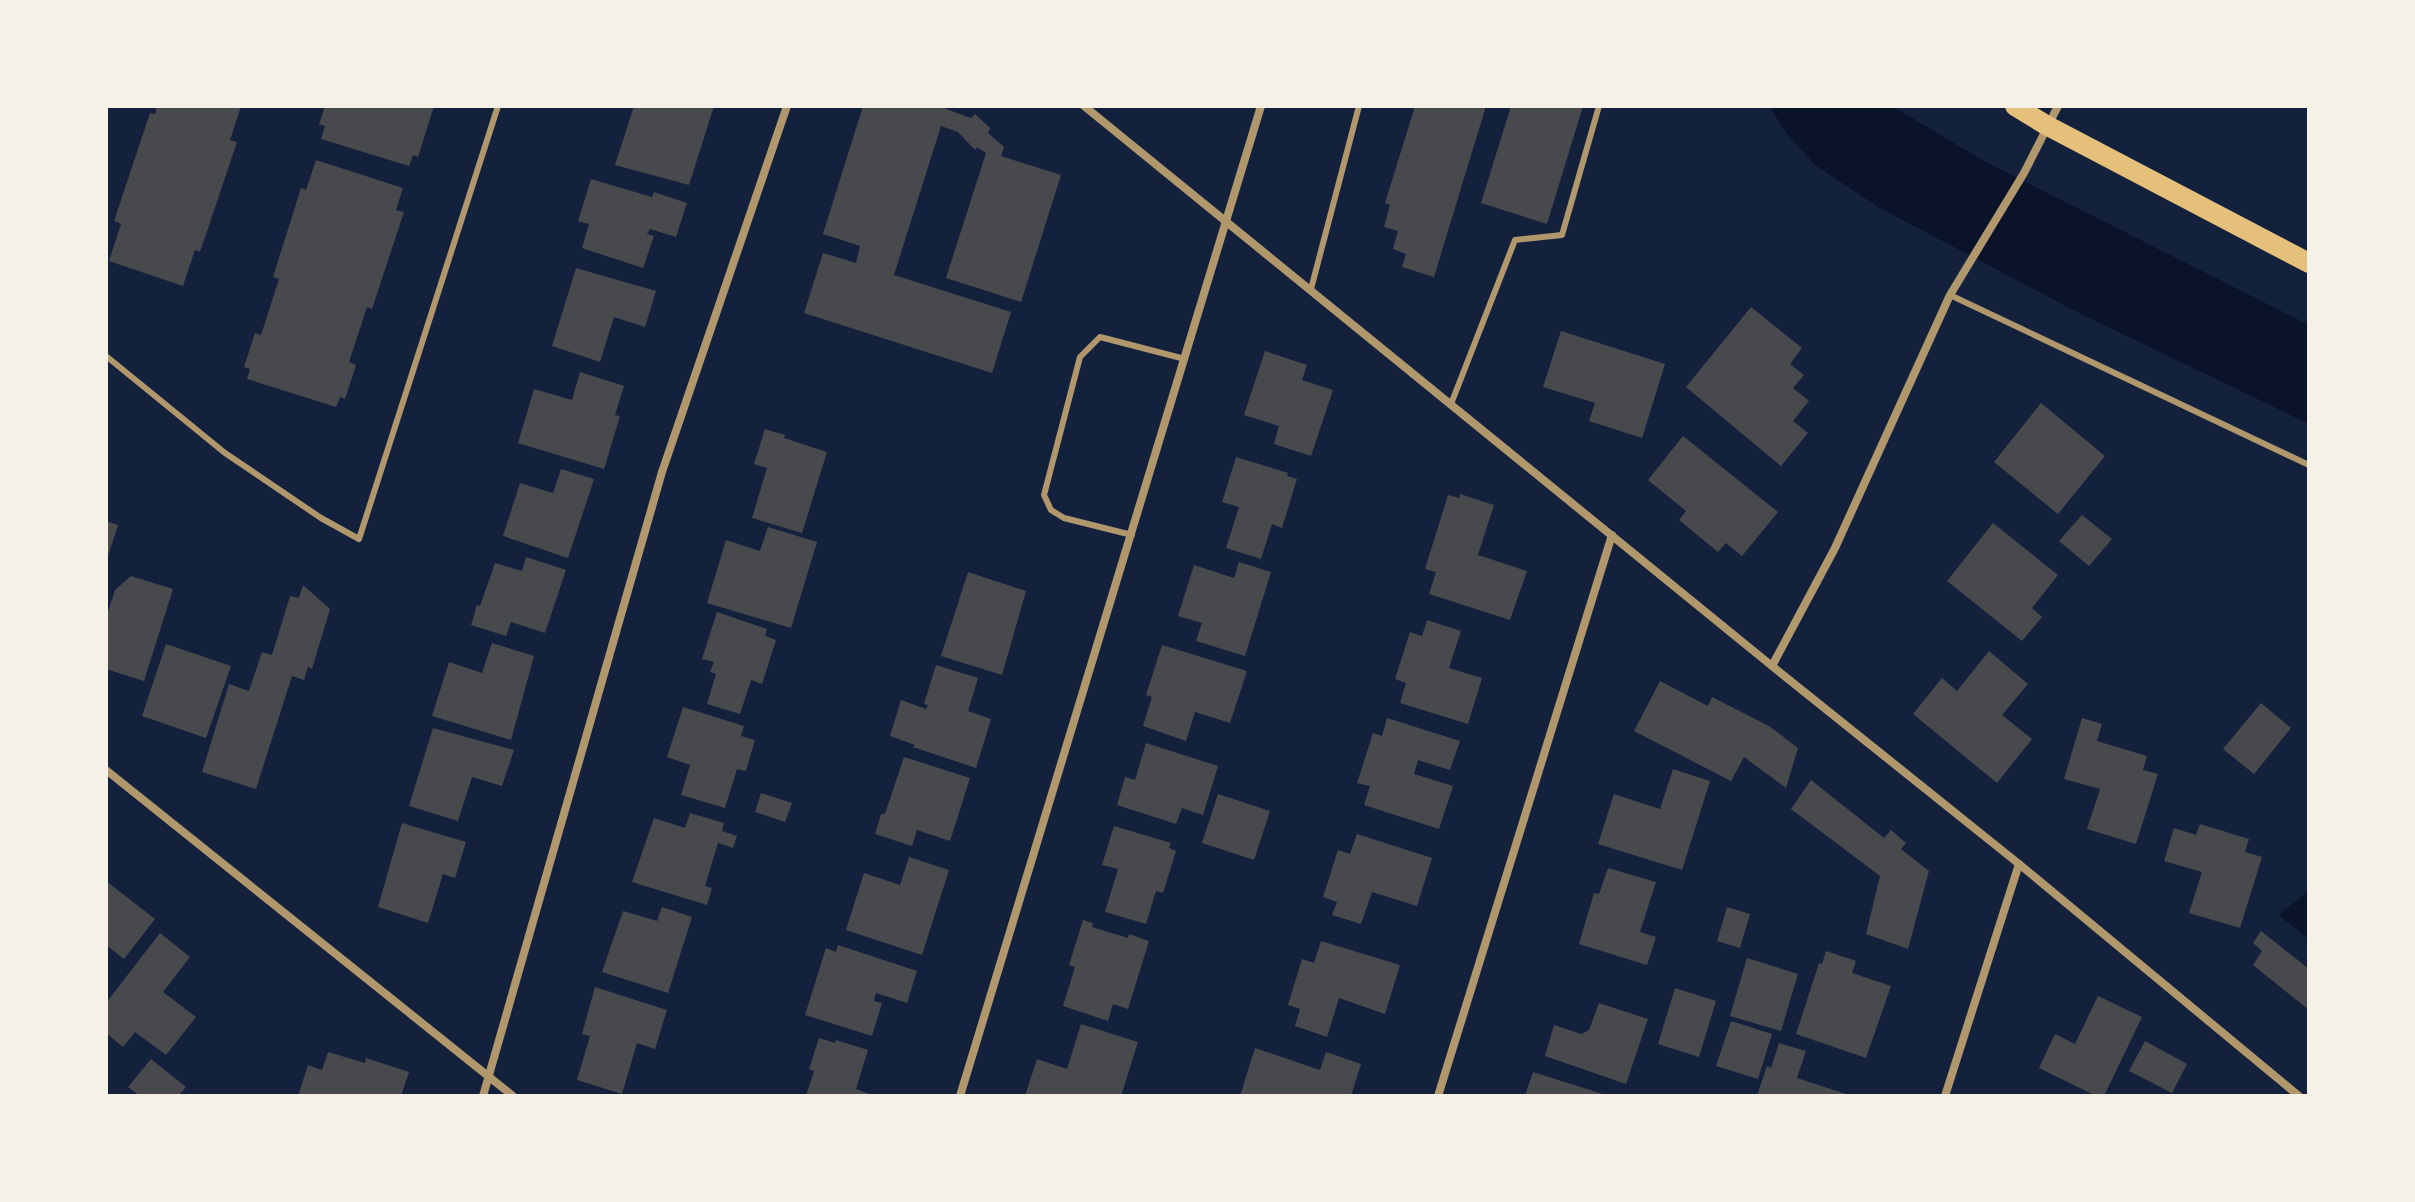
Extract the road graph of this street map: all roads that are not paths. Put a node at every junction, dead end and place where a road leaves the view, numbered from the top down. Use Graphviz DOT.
graph roads {
  1 [pos="498,106"];
  2 [pos="787,106"];
  3 [pos="1084,106"];
  4 [pos="1261,106"];
  5 [pos="1359,106"];
  6 [pos="1599,106"];
  7 [pos="2015,106"];
  8 [pos="2058,106"];
  9 [pos="2046,125"];
  10 [pos="1228,221"];
  11 [pos="2309,263"];
  12 [pos="1311,289"];
  13 [pos="1950,295"];
  14 [pos="106,356"];
  15 [pos="1185,359"];
  16 [pos="1451,404"];
  17 [pos="2309,465"];
  18 [pos="1132,535"];
  19 [pos="1612,535"];
  20 [pos="1772,666"];
  21 [pos="106,770"];
  22 [pos="2019,864"];
  23 [pos="489,1076"];
  24 [pos="483,1096"];
  25 [pos="513,1096"];
  26 [pos="960,1096"];
  27 [pos="1438,1096"];
  28 [pos="1945,1096"];
  29 [pos="2299,1096"];
  1 -- 14 [label="lane"];
  2 -- 23 [label="street"];
  3 -- 10 [label="street"];
  4 -- 10 [label="street"];
  5 -- 12 [label="lane"];
  6 -- 16 [label="lane"];
  7 -- 9 [label="main road"];
  8 -- 9 [label="street"];
  9 -- 11 [label="main road"];
  9 -- 13 [label="street"];
  10 -- 12 [label="street"];
  10 -- 15 [label="street"];
  12 -- 16 [label="street"];
  13 -- 17 [label="lane"];
  13 -- 20 [label="street"];
  15 -- 18 [label="street"];
  15 -- 18 [label="lane"];
  16 -- 19 [label="street"];
  18 -- 26 [label="street"];
  19 -- 20 [label="street"];
  19 -- 27 [label="street"];
  20 -- 22 [label="street"];
  21 -- 23 [label="street"];
  22 -- 28 [label="street"];
  22 -- 29 [label="street"];
  23 -- 24 [label="street"];
  23 -- 25 [label="street"];
}
